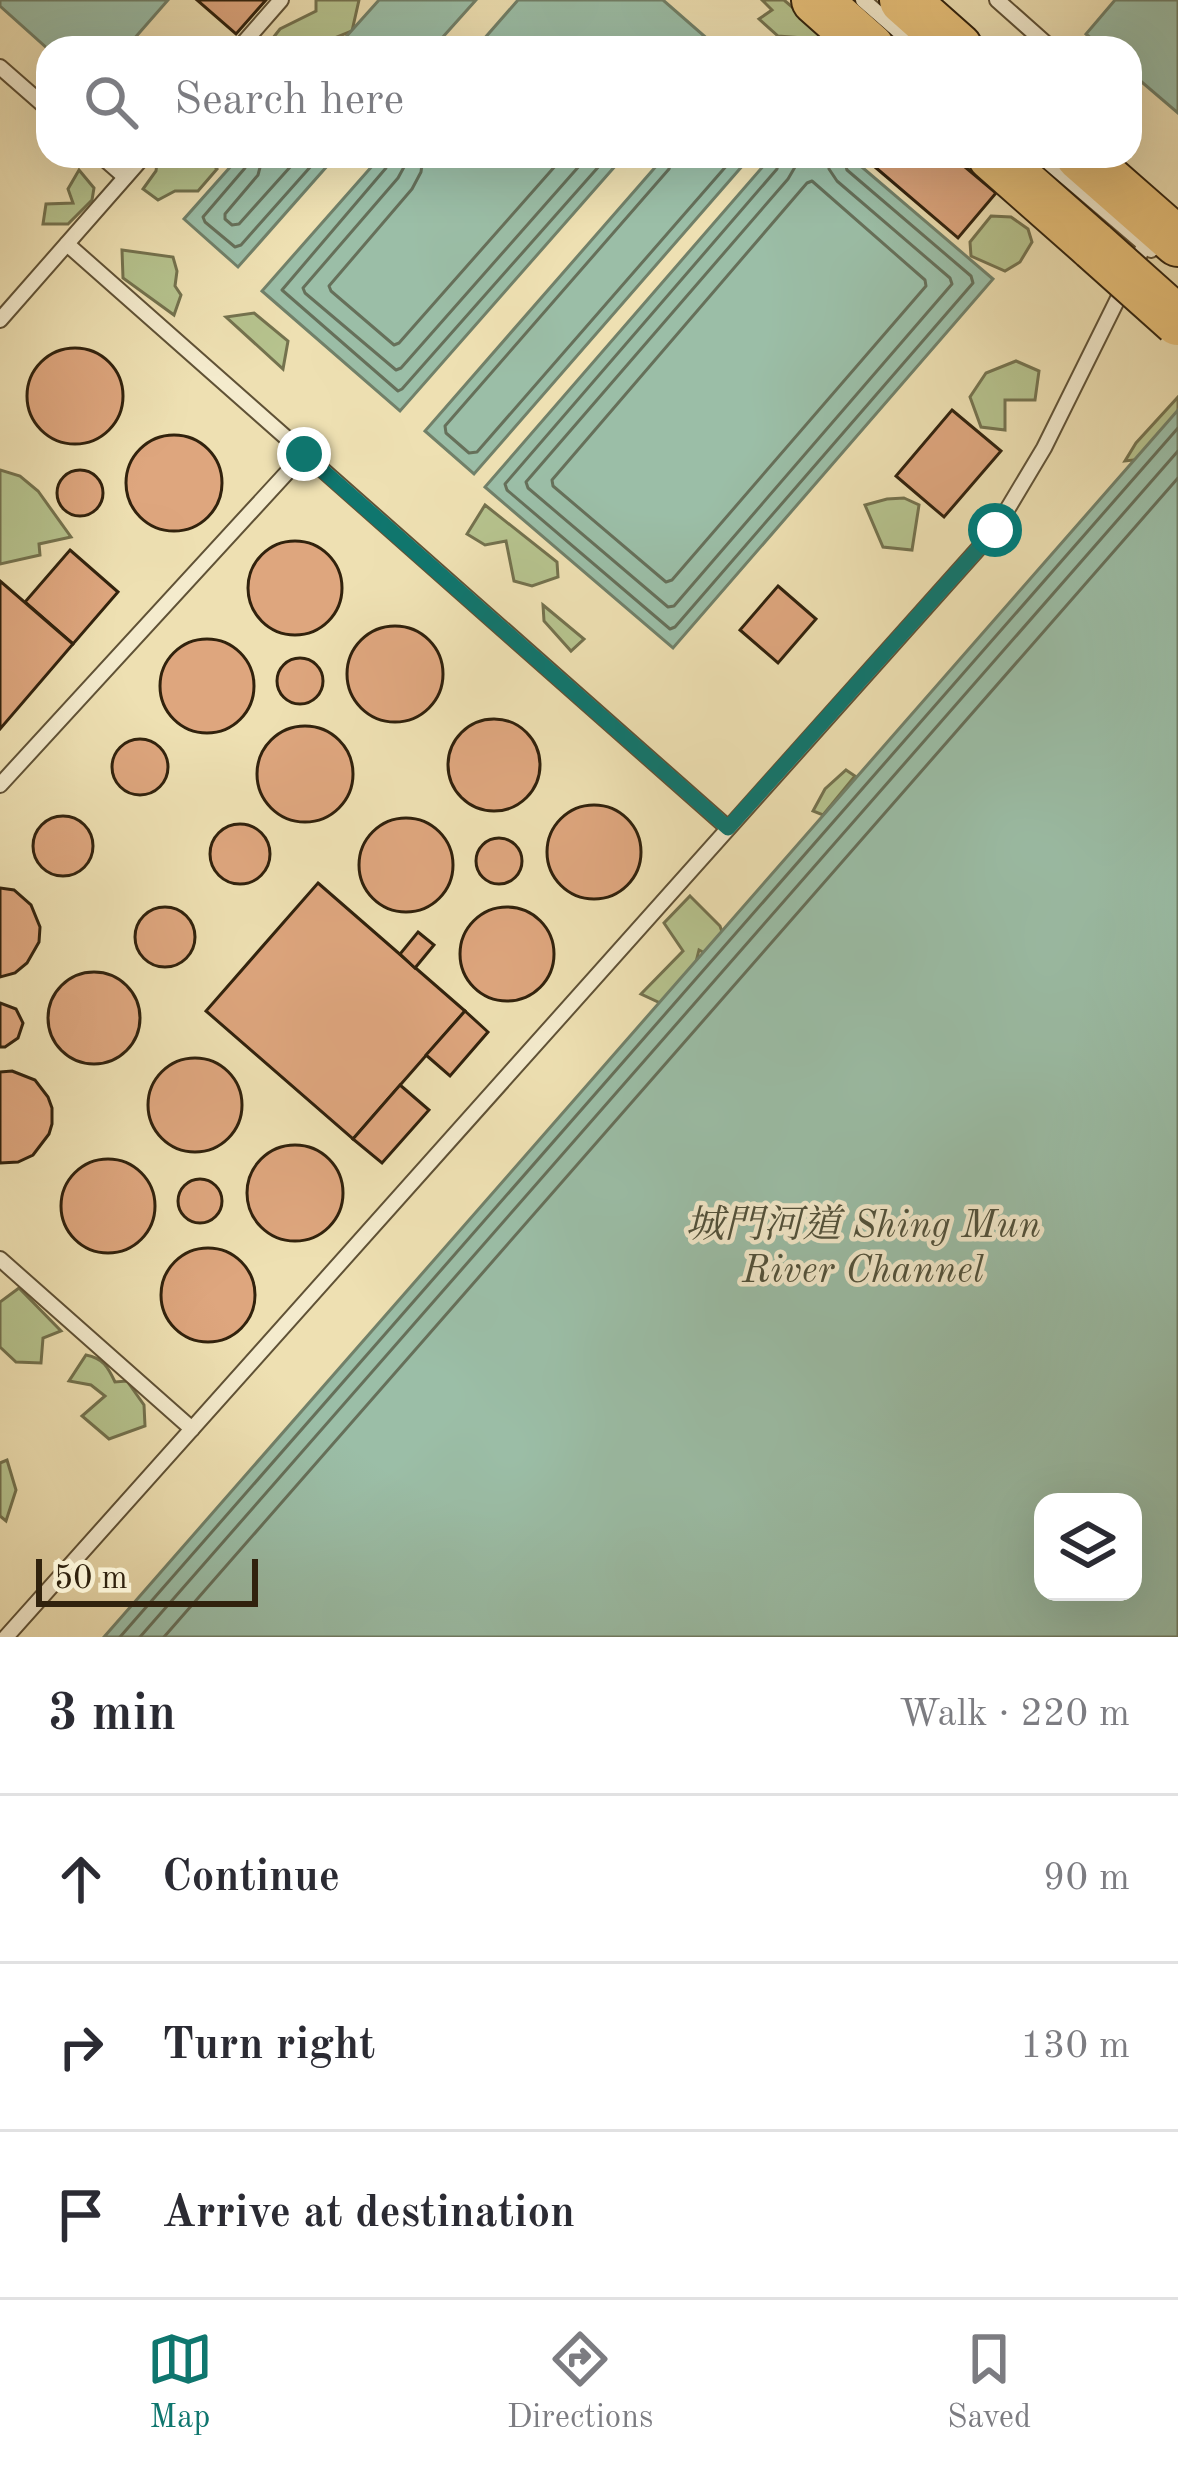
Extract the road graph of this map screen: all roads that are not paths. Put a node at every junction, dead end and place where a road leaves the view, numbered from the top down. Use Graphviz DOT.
graph roads {
  1 [pos="280,0"];
  2 [pos="815,0"];
  3 [pos="863,0"];
  4 [pos="904,0"];
  5 [pos="998,0"];
  6 [pos="248,36"];
  7 [pos="856,36"];
  8 [pos="904,36"];
  9 [pos="944,36"];
  10 [pos="1038,36"];
  11 [pos="0,67"];
  12 [pos="36,98"];
  13 [pos="115,168"];
  14 [pos="133,168"];
  15 [pos="1006,168"];
  16 [pos="1070,168"];
  17 [pos="125,177"];
  18 [pos="67,244"];
  19 [pos="1163,249"];
  20 [pos="0,320"];
  21 [pos="1178,321"];
  22 [pos="304,454"];
  23 [pos="0,785"];
  24 [pos="728,828"];
  25 [pos="0,1259"];
  26 [pos="192,1429"];
  27 [pos="6,1637"];
  1 -- 6 [label="lane"];
  2 -- 7 [label="highway"];
  3 -- 8 [label="lane"];
  4 -- 9 [label="highway"];
  5 -- 10 [label="lane"];
  11 -- 12 [label="lane"];
  13 -- 17 [label="lane"];
  14 -- 17 [label="lane"];
  15 -- 21 [label="highway, bridge"];
  16 -- 19 [label="highway"];
  17 -- 18 [label="lane"];
  18 -- 20 [label="lane"];
  18 -- 22 [label="lane"];
  19 -- 24 [label="lane"];
  22 -- 23 [label="lane"];
  22 -- 24 [label="lane"];
  24 -- 26 [label="lane"];
  25 -- 26 [label="lane"];
  26 -- 27 [label="lane"];
}
